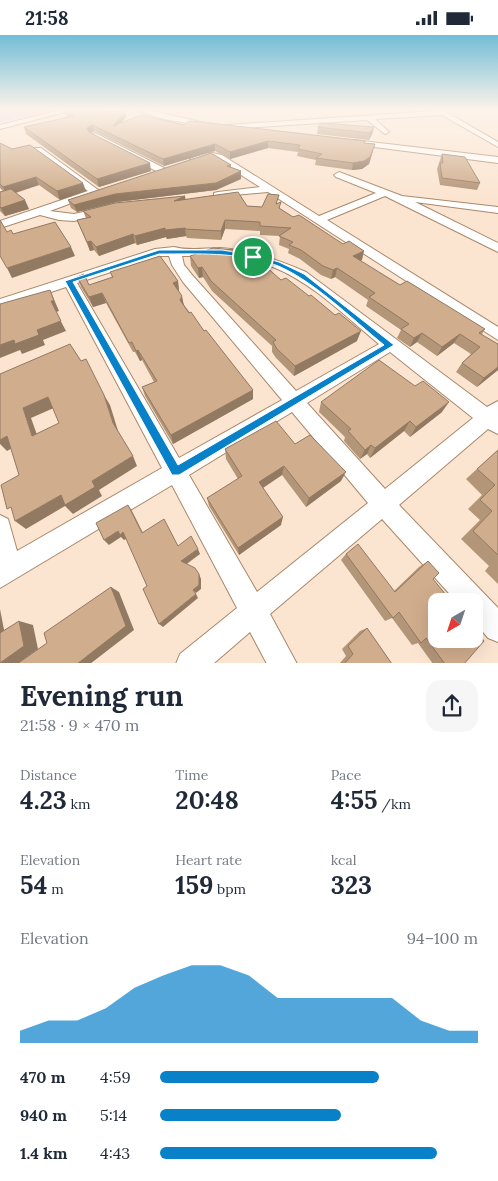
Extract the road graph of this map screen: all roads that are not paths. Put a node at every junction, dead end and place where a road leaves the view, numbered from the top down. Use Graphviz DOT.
graph roads {
  1 [pos="103,138"];
  2 [pos="487,138"];
  3 [pos="344,141"];
  4 [pos="498,145"];
  5 [pos="38,150"];
  6 [pos="498,160"];
  7 [pos="170,167"];
  8 [pos="339,175"];
  9 [pos="142,177"];
  10 [pos="270,189"];
  11 [pos="390,195"];
  12 [pos="205,197"];
  13 [pos="117,207"];
  14 [pos="498,210"];
  15 [pos="40,211"];
  16 [pos="318,220"];
  17 [pos="2,222"];
  18 [pos="498,248"];
  19 [pos="174,251"];
  20 [pos="69,281"];
  21 [pos="0,304"];
  22 [pos="498,334"];
  23 [pos="390,345"];
  24 [pos="296,401"];
  25 [pos="495,418"];
  26 [pos="176,471"];
  27 [pos="383,504"];
  28 [pos="0,527"];
  29 [pos="5,572"];
  30 [pos="466,593"];
  31 [pos="254,611"];
  32 [pos="483,611"];
  33 [pos="498,628"];
  34 [pos="190,663"];
  35 [pos="283,663"];
  1 -- 7 [label="street"];
  2 -- 4 [label="street"];
  3 -- 6 [label="street"];
  5 -- 15 [label="street"];
  7 -- 9 [label="street"];
  7 -- 10 [label="street"];
  8 -- 11 [label="street"];
  10 -- 12 [label="street"];
  10 -- 16 [label="street"];
  11 -- 14 [label="street"];
  11 -- 16 [label="street"];
  11 -- 18 [label="street"];
  13 -- 15 [label="street"];
  15 -- 17 [label="street"];
  16 -- 22 [label="street"];
  19 -- 20 [label="street"];
  19 -- 23 [label="street"];
  19 -- 24 [label="street"];
  20 -- 21 [label="street"];
  20 -- 26 [label="street"];
  23 -- 24 [label="street"];
  23 -- 25 [label="street"];
  24 -- 26 [label="street"];
  24 -- 27 [label="street"];
  25 -- 27 [label="street"];
  26 -- 29 [label="street"];
  26 -- 31 [label="street"];
  27 -- 30 [label="street"];
  27 -- 31 [label="street"];
  28 -- 29 [label="street"];
  31 -- 34 [label="street"];
  31 -- 35 [label="street"];
  32 -- 33 [label="street"];
}
